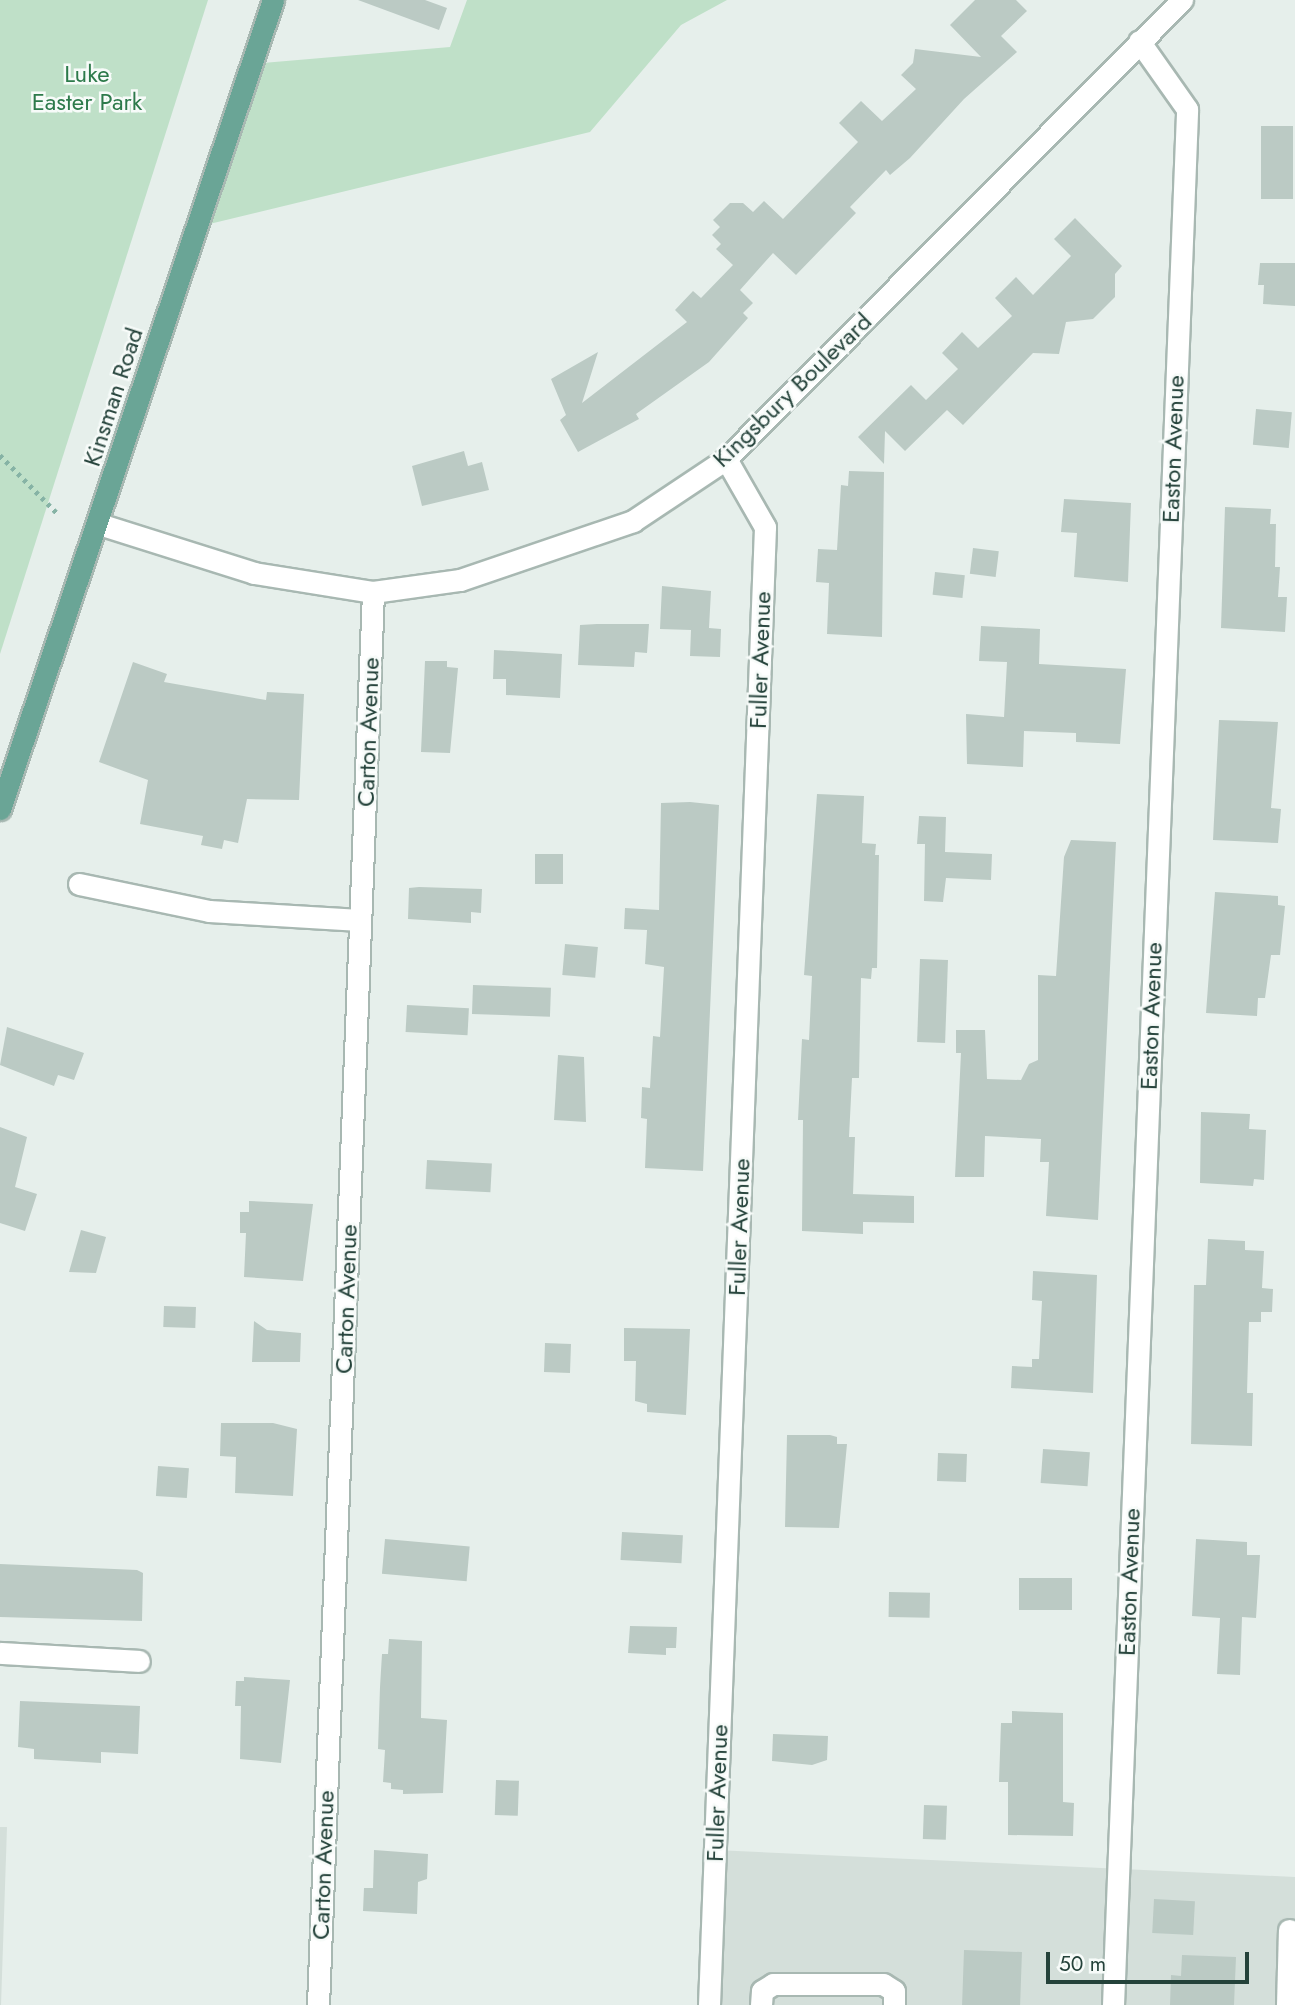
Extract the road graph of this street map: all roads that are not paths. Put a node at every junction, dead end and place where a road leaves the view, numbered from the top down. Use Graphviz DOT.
graph roads {
  1 [pos="272,0"];
  2 [pos="1182,0"];
  3 [pos="1139,41"];
  4 [pos="726,459"];
  5 [pos="99,524"];
  6 [pos="373,592"];
  7 [pos="0,809"];
  8 [pos="79,884"];
  9 [pos="360,920"];
  10 [pos="0,1653"];
  11 [pos="139,1661"];
  12 [pos="1289,1930"];
  13 [pos="318,2005"];
  14 [pos="709,2005"];
  15 [pos="761,2005"];
  16 [pos="894,2005"];
  17 [pos="1113,2005"];
  18 [pos="1287,2005"];
  1 -- 5 [label="main road, Kinsman Road"];
  2 -- 3 [label="street, Kingsbury Boulevard"];
  3 -- 4 [label="street, Kingsbury Boulevard"];
  3 -- 17 [label="street, Easton Avenue"];
  4 -- 6 [label="street, Kingsbury Boulevard"];
  4 -- 14 [label="street, Fuller Avenue"];
  5 -- 6 [label="street, Kingsbury Boulevard"];
  5 -- 7 [label="main road, Kinsman Road"];
  6 -- 9 [label="street, Carton Avenue"];
  8 -- 9 [label="street"];
  9 -- 13 [label="street, Carton Avenue"];
  10 -- 11 [label="street"];
  12 -- 18 [label="street"];
  15 -- 16 [label="street"];
}
